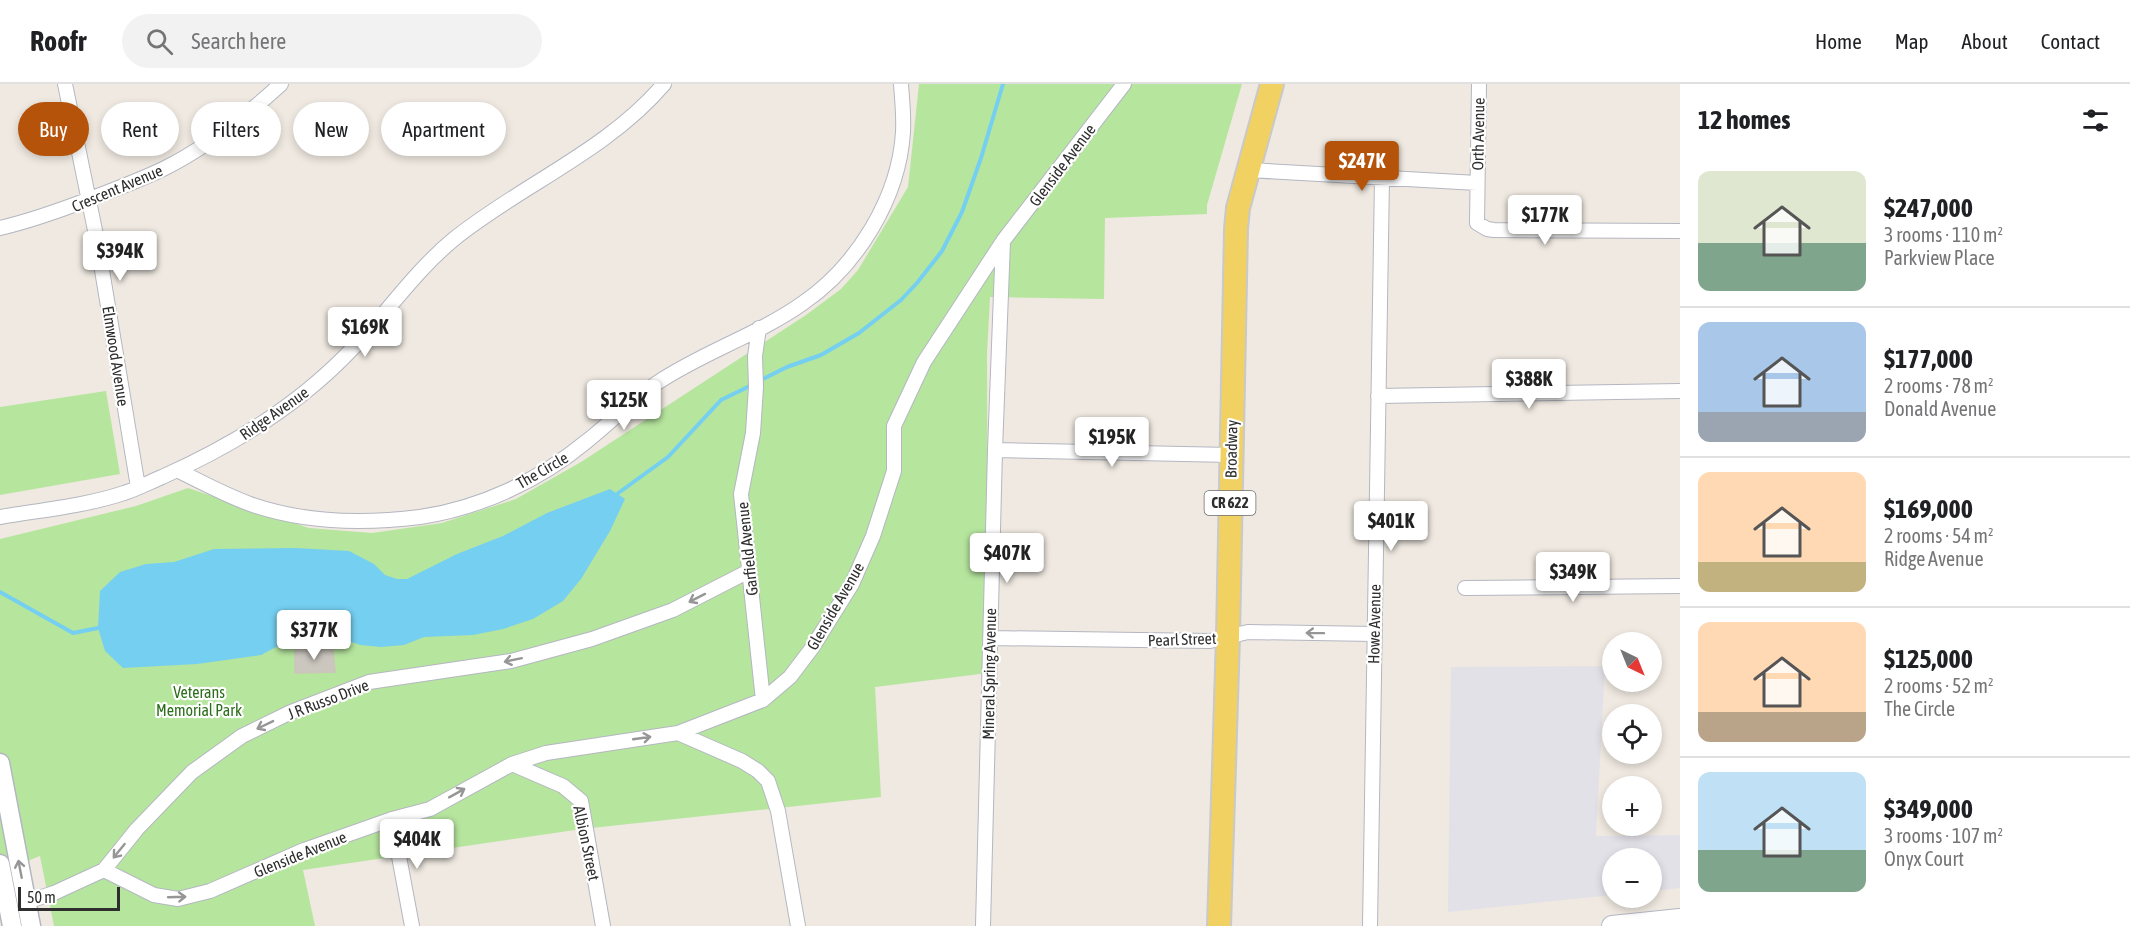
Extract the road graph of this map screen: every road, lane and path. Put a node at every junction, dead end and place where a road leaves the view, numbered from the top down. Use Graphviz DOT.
graph roads {
  1 [pos="65,84"];
  2 [pos="281,84"];
  3 [pos="664,84"];
  4 [pos="901,84"];
  5 [pos="1124,84"];
  6 [pos="1272,84"];
  7 [pos="1479,84"];
  8 [pos="1248,170"];
  9 [pos="1382,178"];
  10 [pos="1477,183"];
  11 [pos="88,200"];
  12 [pos="0,228"];
  13 [pos="1680,231"];
  14 [pos="1003,241"];
  15 [pos="759,328"];
  16 [pos="1680,391"];
  17 [pos="1378,396"];
  18 [pos="994,450"];
  19 [pos="1231,455"];
  20 [pos="177,470"];
  21 [pos="138,487"];
  22 [pos="0,517"];
  23 [pos="749,571"];
  24 [pos="1680,586"];
  25 [pos="1465,588"];
  26 [pos="1374,634"];
  27 [pos="1228,637"];
  28 [pos="990,638"];
  29 [pos="763,700"];
  30 [pos="678,733"];
  31 [pos="0,763"];
  32 [pos="512,764"];
  33 [pos="392,819"];
  34 [pos="0,864"];
  35 [pos="104,870"];
  36 [pos="6,896"];
  37 [pos="26,902"];
  38 [pos="1680,905"];
  39 [pos="1680,919"];
  40 [pos="10,921"];
  41 [pos="31,926"];
  42 [pos="412,926"];
  43 [pos="603,926"];
  44 [pos="798,926"];
  45 [pos="983,926"];
  46 [pos="1219,926"];
  47 [pos="1370,926"];
  48 [pos="1612,926"];
  1 -- 11 [label="street, Elmwood Avenue"];
  2 -- 11 [label="street, Crescent Avenue"];
  3 -- 20 [label="street, Ridge Avenue"];
  4 -- 15 [label="street, The Circle"];
  5 -- 14 [label="street, Glenside Avenue"];
  6 -- 8 [label="main road, Broadway / CR 622"];
  7 -- 10 [label="street, Orth Avenue"];
  8 -- 9 [label="street"];
  8 -- 19 [label="main road, Broadway / CR 622"];
  9 -- 10 [label="street"];
  9 -- 17 [label="street, Howe Avenue"];
  10 -- 13 [label="street, Orth Avenue"];
  11 -- 12 [label="street, Crescent Avenue"];
  11 -- 21 [label="street, Elmwood Avenue"];
  14 -- 18 [label="street, Mineral Spring Avenue"];
  14 -- 29 [label="street, Glenside Avenue"];
  15 -- 20 [label="street, The Circle"];
  15 -- 23 [label="street, Garfield Avenue"];
  16 -- 17 [label="street"];
  17 -- 26 [label="street, Howe Avenue"];
  18 -- 19 [label="street"];
  18 -- 28 [label="street, Mineral Spring Avenue"];
  19 -- 27 [label="main road, Broadway / CR 622"];
  20 -- 21 [label="street, Ridge Avenue"];
  21 -- 22 [label="street, Ridge Avenue"];
  23 -- 29 [label="street, Garfield Avenue"];
  23 -- 35 [label="street, J R Russo Drive, one-way"];
  24 -- 25 [label="street"];
  26 -- 27 [label="street, Pearl Street, one-way"];
  26 -- 47 [label="street, Howe Avenue"];
  27 -- 28 [label="street, Pearl Street"];
  27 -- 46 [label="main road, Broadway / CR 622"];
  28 -- 45 [label="street, Mineral Spring Avenue"];
  29 -- 30 [label="street, Glenside Avenue"];
  32 -- 30 [label="street, Glenside Avenue, one-way"];
  30 -- 44 [label="street"];
  37 -- 31 [label="street, one-way"];
  33 -- 32 [label="street, Glenside Avenue, one-way"];
  32 -- 43 [label="street, Albion Street"];
  35 -- 33 [label="street, Glenside Avenue, one-way"];
  33 -- 42 [label="street"];
  34 -- 36 [label="street"];
  35 -- 37 [label="street, J R Russo Drive"];
  36 -- 37 [label="street"];
  36 -- 40 [label="street"];
  37 -- 40 [label="street"];
  37 -- 41 [label="street"];
  38 -- 39 [label="street"];
  39 -- 48 [label="main road"];
}
